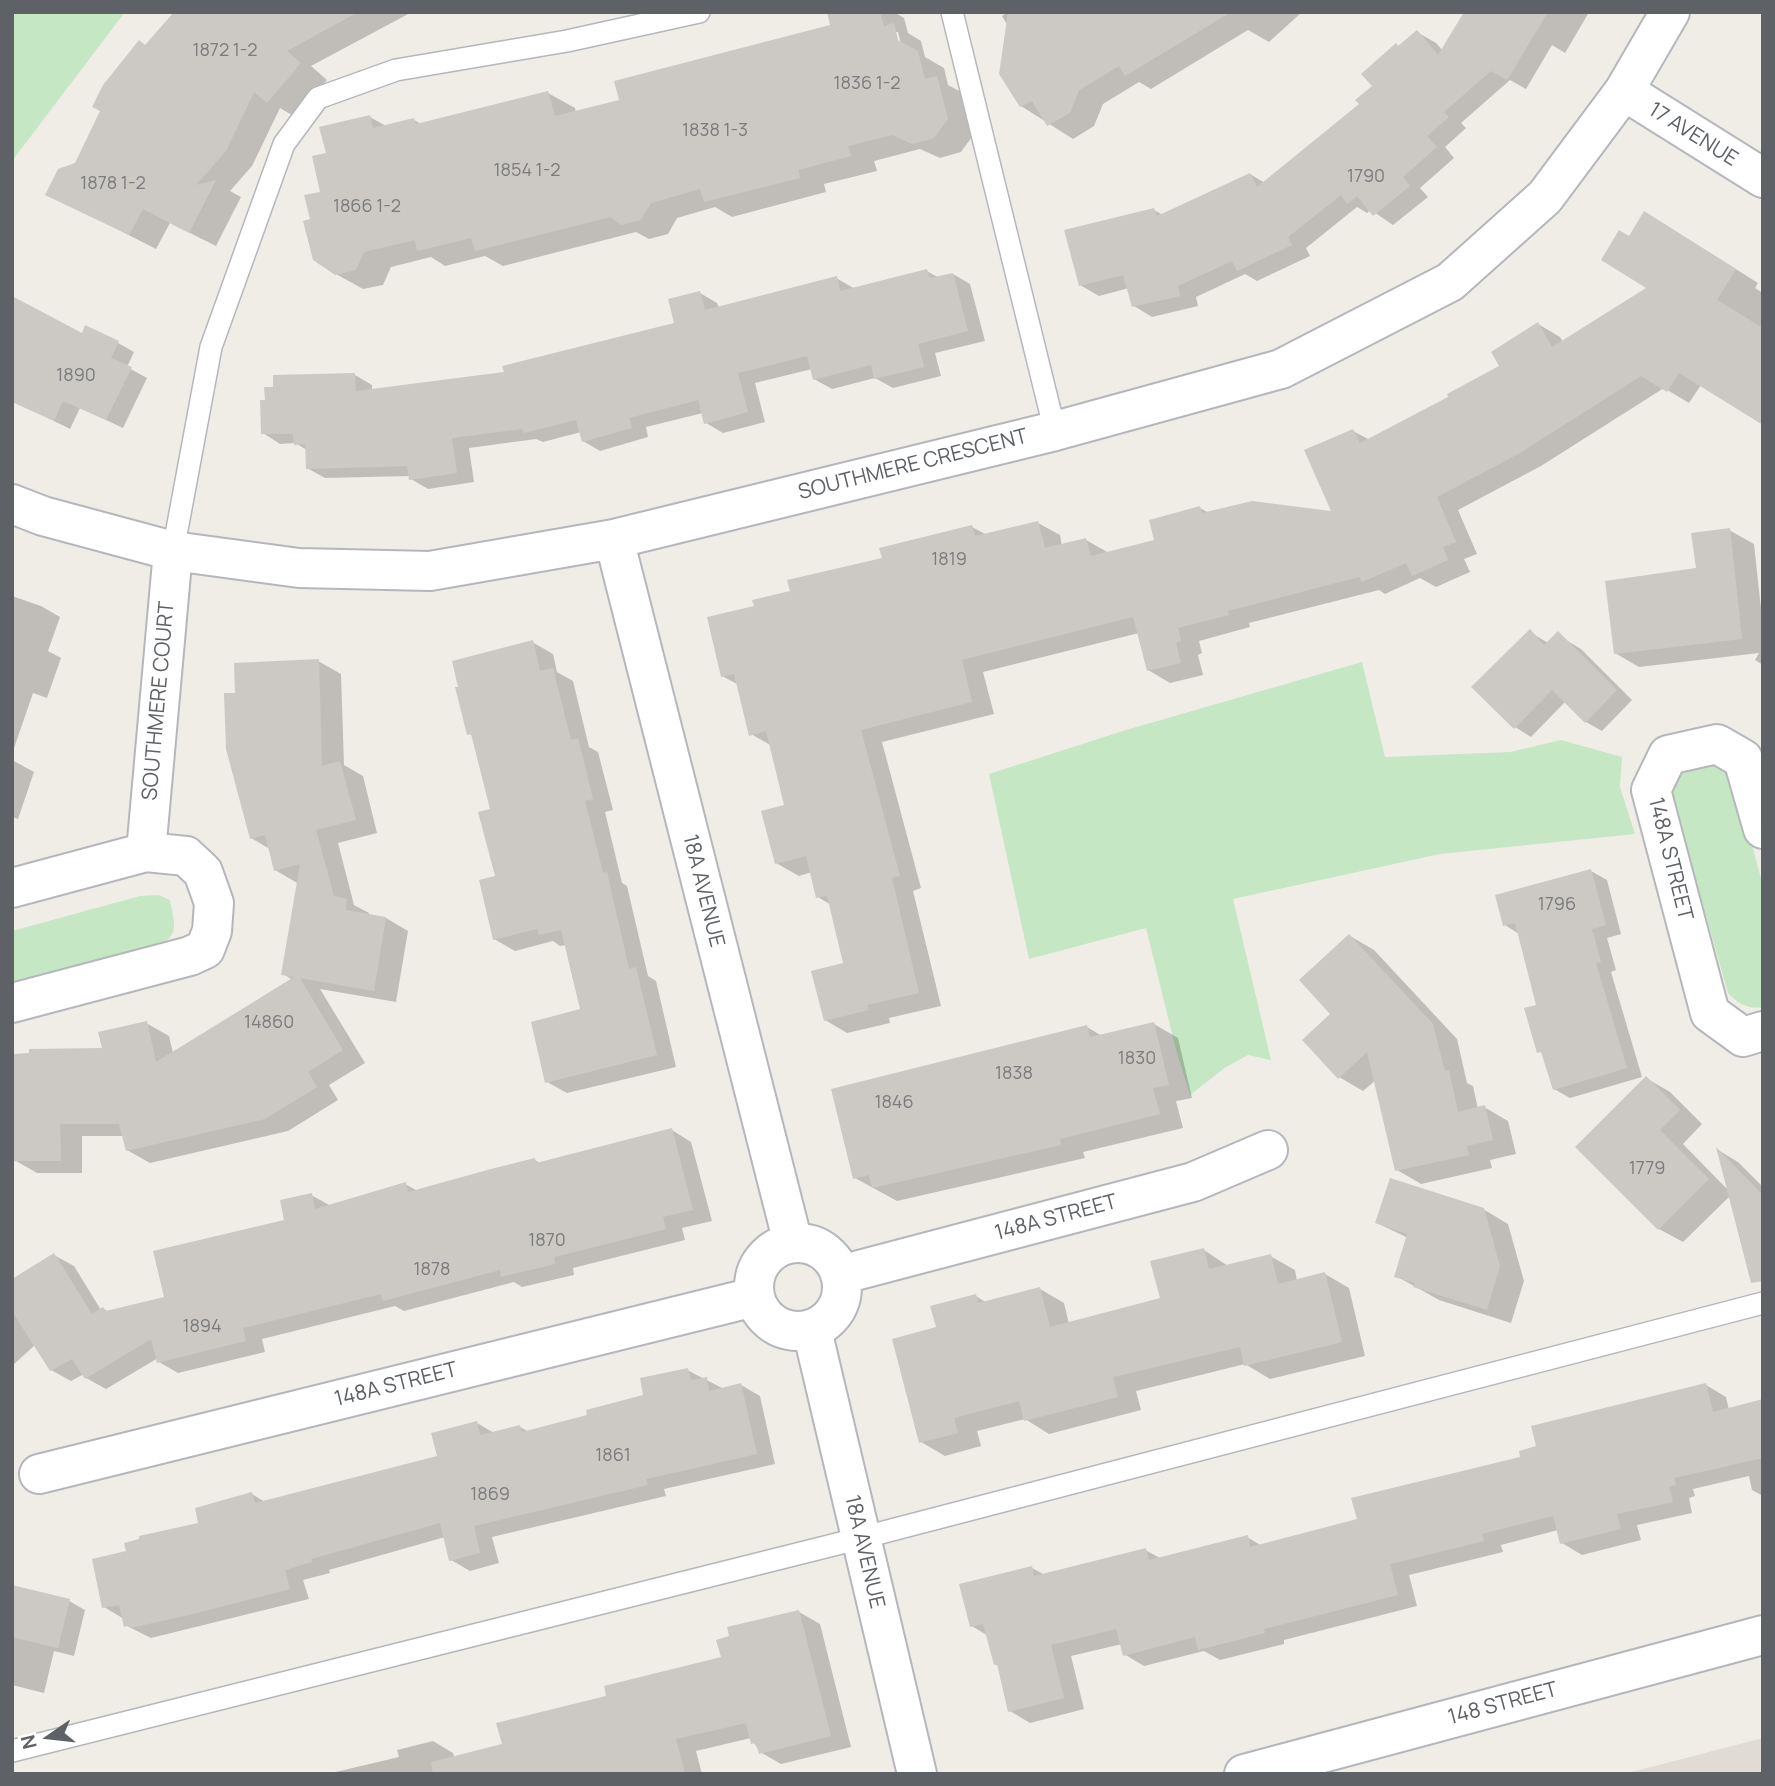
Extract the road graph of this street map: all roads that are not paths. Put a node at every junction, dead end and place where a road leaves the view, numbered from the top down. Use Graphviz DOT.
graph roads {
  1 [pos="699,12"];
  2 [pos="952,12"];
  3 [pos="1670,12"];
  4 [pos="1624,91"];
  5 [pos="1763,178"];
  6 [pos="1055,431"];
  7 [pos="12,504"];
  8 [pos="614,539"];
  9 [pos="173,551"];
  10 [pos="1763,829"];
  11 [pos="146,852"];
  12 [pos="12,888"];
  13 [pos="12,1003"];
  14 [pos="1763,1031"];
  15 [pos="1268,1150"];
  16 [pos="793,1242"];
  17 [pos="840,1275"];
  18 [pos="754,1297"];
  19 [pos="1763,1303"];
  20 [pos="812,1330"];
  21 [pos="39,1474"];
  22 [pos="861,1538"];
  23 [pos="1763,1635"];
  24 [pos="12,1751"];
  25 [pos="917,1774"];
  26 [pos="1244,1774"];
  1 -- 9 [label="lane"];
  2 -- 6 [label="lane"];
  3 -- 4 [label="street, SOUTHMERE CRESCENT"];
  4 -- 5 [label="street, 17 AVENUE"];
  4 -- 6 [label="street, SOUTHMERE CRESCENT"];
  6 -- 8 [label="street, SOUTHMERE CRESCENT"];
  7 -- 9 [label="street, SOUTHMERE CRESCENT"];
  8 -- 9 [label="street, SOUTHMERE CRESCENT"];
  8 -- 16 [label="street, 18A AVENUE"];
  9 -- 11 [label="street, SOUTHMERE COURT"];
  10 -- 14 [label="street, 148A STREET"];
  11 -- 12 [label="street"];
  11 -- 13 [label="street"];
  15 -- 17 [label="street, 148A STREET"];
  16 -- 17 [label="street"];
  16 -- 18 [label="street"];
  17 -- 20 [label="street"];
  18 -- 20 [label="street"];
  18 -- 21 [label="street, 148A STREET"];
  19 -- 22 [label="lane"];
  20 -- 22 [label="street, 18A AVENUE"];
  22 -- 24 [label="lane"];
  22 -- 25 [label="street, 18A AVENUE"];
  23 -- 26 [label="street, 148 STREET"];
}
